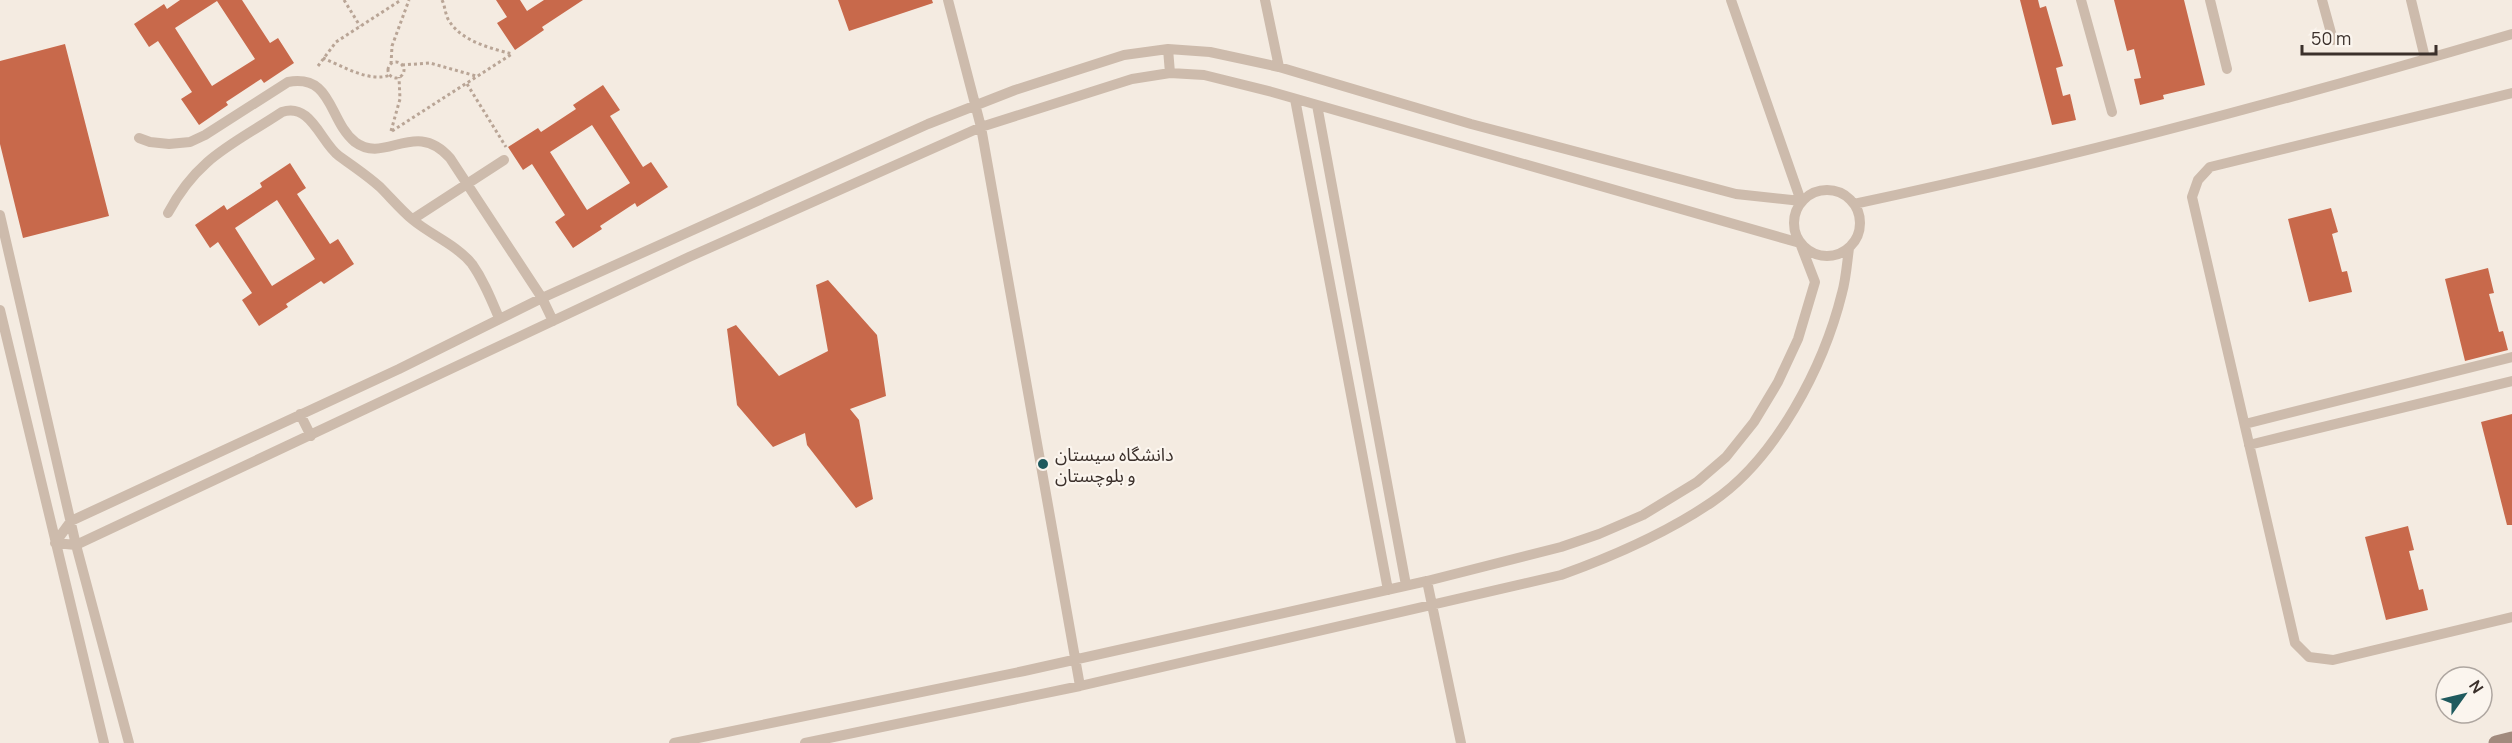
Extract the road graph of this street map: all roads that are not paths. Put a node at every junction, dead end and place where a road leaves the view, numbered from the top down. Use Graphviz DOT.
graph roads {
  1 [pos="948,0"];
  2 [pos="1265,0"];
  3 [pos="1731,0"];
  4 [pos="2081,0"];
  5 [pos="2210,0"];
  6 [pos="2322,0"];
  7 [pos="2411,0"];
  8 [pos="2512,33"];
  9 [pos="2332,40"];
  10 [pos="1168,49"];
  11 [pos="2425,58"];
  12 [pos="1279,67"];
  13 [pos="2227,69"];
  14 [pos="1170,74"];
  15 [pos="2512,93"];
  16 [pos="1295,99"];
  17 [pos="975,105"];
  18 [pos="1317,105"];
  19 [pos="2112,112"];
  20 [pos="981,127"];
  21 [pos="140,138"];
  22 [pos="506,154"];
  23 [pos="467,184"];
  24 [pos="1801,201"];
  25 [pos="1854,204"];
  26 [pos="168,213"];
  27 [pos="0,215"];
  28 [pos="412,219"];
  29 [pos="1800,243"];
  30 [pos="1849,248"];
  31 [pos="542,298"];
  32 [pos="0,310"];
  33 [pos="499,318"];
  34 [pos="553,321"];
  35 [pos="2512,357"];
  36 [pos="2512,381"];
  37 [pos="300,414"];
  38 [pos="2244,424"];
  39 [pos="311,436"];
  40 [pos="2249,445"];
  41 [pos="71,521"];
  42 [pos="55,543"];
  43 [pos="76,545"];
  44 [pos="1427,581"];
  45 [pos="1406,585"];
  46 [pos="1388,590"];
  47 [pos="1432,604"];
  48 [pos="2512,616"];
  49 [pos="1075,659"];
  50 [pos="1080,686"];
  51 [pos="2512,739"];
  52 [pos="703,740"];
  53 [pos="104,743"];
  54 [pos="129,743"];
  55 [pos="674,743"];
  56 [pos="806,743"];
  57 [pos="1461,743"];
  58 [pos="2496,743"];
  1 -- 17 [label="lane"];
  2 -- 12 [label="lane"];
  3 -- 24 [label="lane"];
  4 -- 19 [label="lane"];
  5 -- 13 [label="lane"];
  6 -- 9 [label="lane"];
  7 -- 11 [label="lane"];
  8 -- 11 [label="lane"];
  10 -- 12 [label="lane"];
  10 -- 14 [label="lane"];
  10 -- 17 [label="lane"];
  11 -- 25 [label="lane"];
  12 -- 24 [label="lane"];
  14 -- 16 [label="lane"];
  14 -- 20 [label="lane"];
  15 -- 38 [label="lane"];
  16 -- 18 [label="lane"];
  16 -- 46 [label="lane"];
  17 -- 20 [label="lane"];
  17 -- 31 [label="lane"];
  18 -- 29 [label="lane"];
  18 -- 45 [label="lane"];
  20 -- 34 [label="lane"];
  20 -- 49 [label="lane"];
  21 -- 23 [label="lane"];
  22 -- 23 [label="lane"];
  23 -- 28 [label="lane"];
  23 -- 31 [label="lane"];
  24 -- 25 [label="lane"];
  24 -- 29 [label="lane"];
  25 -- 30 [label="lane"];
  26 -- 28 [label="lane"];
  27 -- 41 [label="lane"];
  28 -- 33 [label="lane"];
  29 -- 30 [label="lane"];
  29 -- 44 [label="lane"];
  30 -- 47 [label="lane"];
  31 -- 33 [label="lane"];
  31 -- 34 [label="lane"];
  32 -- 42 [label="lane"];
  33 -- 37 [label="lane"];
  34 -- 39 [label="lane"];
  35 -- 38 [label="lane"];
  36 -- 40 [label="lane"];
  37 -- 39 [label="lane"];
  37 -- 41 [label="lane"];
  38 -- 40 [label="lane"];
  39 -- 43 [label="lane"];
  40 -- 48 [label="lane"];
  41 -- 42 [label="lane"];
  41 -- 43 [label="lane"];
  42 -- 43 [label="lane"];
  42 -- 53 [label="lane"];
  43 -- 54 [label="lane"];
  44 -- 45 [label="lane"];
  44 -- 47 [label="lane"];
  45 -- 46 [label="lane"];
  46 -- 49 [label="lane"];
  47 -- 50 [label="lane"];
  47 -- 57 [label="lane"];
  49 -- 50 [label="lane"];
  49 -- 52 [label="lane"];
  50 -- 56 [label="lane"];
  51 -- 58 [label="main road"];
  52 -- 55 [label="lane"];
}
